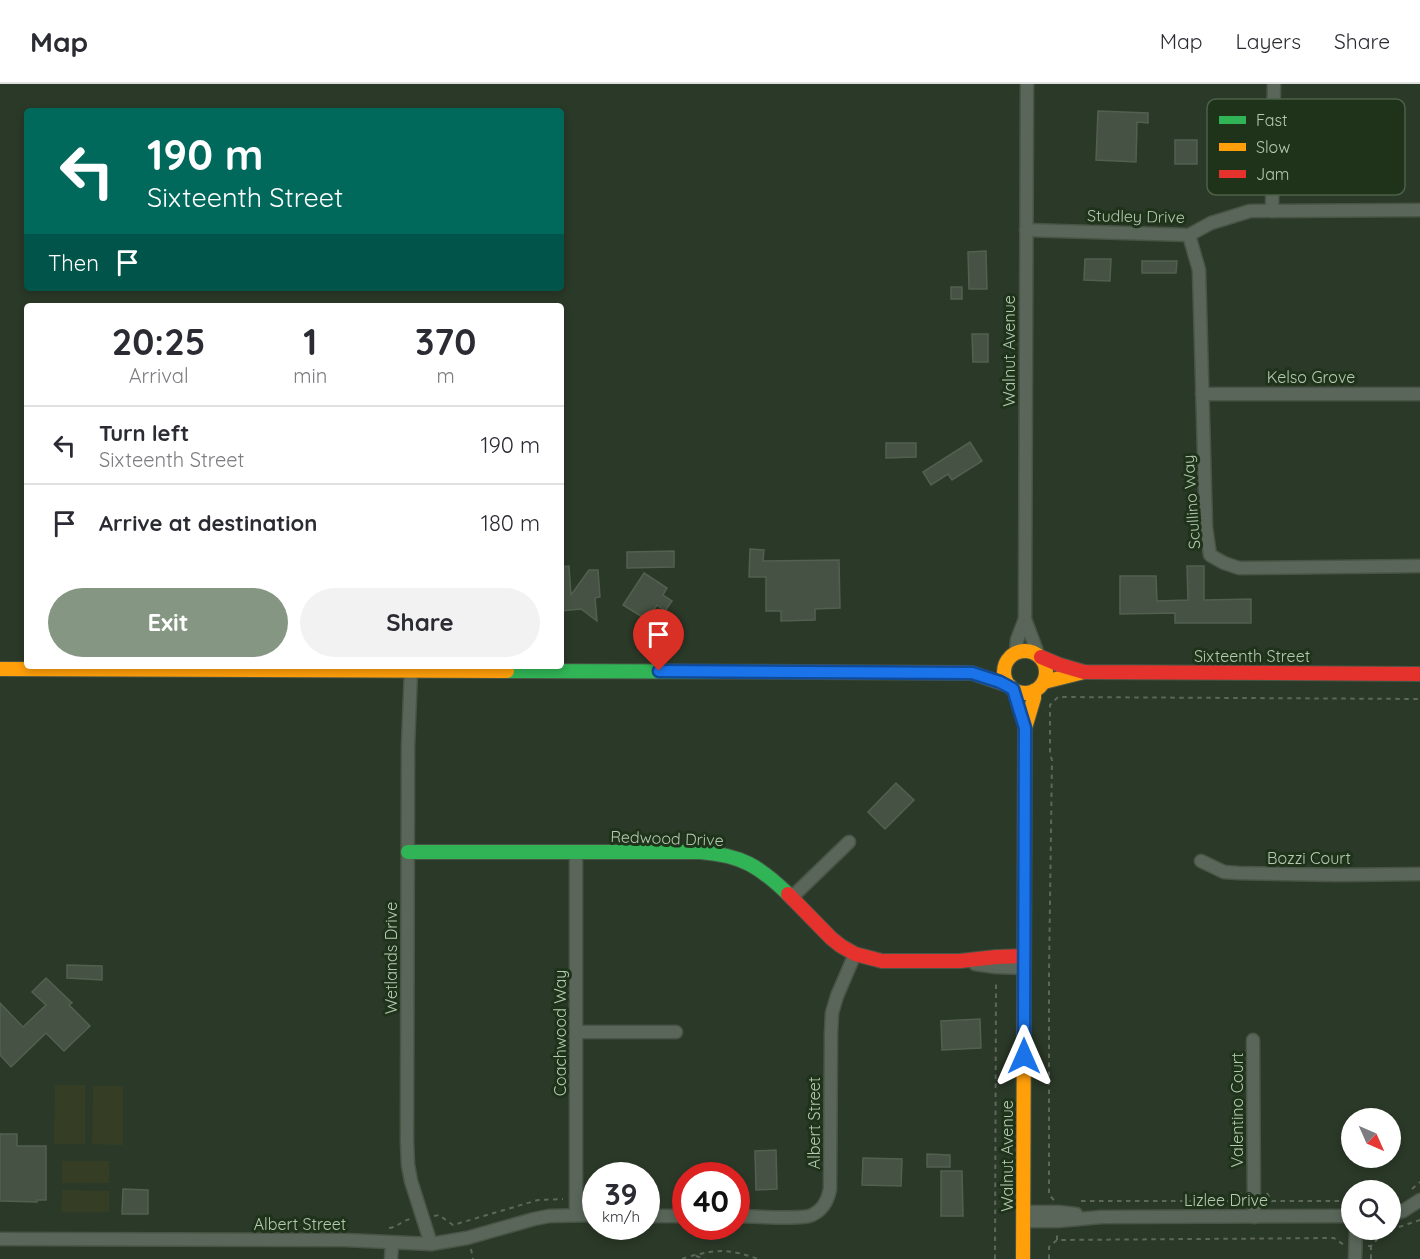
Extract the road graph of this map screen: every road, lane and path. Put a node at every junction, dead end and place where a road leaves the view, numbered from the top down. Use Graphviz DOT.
graph roads {
  1 [pos="1027,84"];
  2 [pos="1274,84"];
  3 [pos="1274,99"];
  4 [pos="1272,195"];
  5 [pos="1420,210"];
  6 [pos="1272,211"];
  7 [pos="1026,230"];
  8 [pos="1190,235"];
  9 [pos="1202,394"];
  10 [pos="1420,394"];
  11 [pos="1420,566"];
  12 [pos="1025,619"];
  13 [pos="1039,656"];
  14 [pos="1012,657"];
  15 [pos="0,669"];
  16 [pos="411,670"];
  17 [pos="1084,672"];
  18 [pos="972,673"];
  19 [pos="1420,674"];
  20 [pos="1039,687"];
  21 [pos="1011,688"];
  22 [pos="1420,699"];
  23 [pos="1025,728"];
  24 [pos="849,842"];
  25 [pos="408,852"];
  26 [pos="576,852"];
  27 [pos="1201,861"];
  28 [pos="1420,874"];
  29 [pos="790,898"];
  30 [pos="855,954"];
  31 [pos="960,961"];
  32 [pos="1024,962"];
  33 [pos="996,967"];
  34 [pos="577,1032"];
  35 [pos="676,1032"];
  36 [pos="1253,1040"];
  37 [pos="1253,1193"];
  38 [pos="576,1199"];
  39 [pos="1420,1200"];
  40 [pos="1081,1201"];
  41 [pos="1341,1201"];
  42 [pos="1058,1212"];
  43 [pos="1401,1212"];
  44 [pos="576,1215"];
  45 [pos="582,1215"];
  46 [pos="750,1216"];
  47 [pos="1341,1216"];
  48 [pos="1023,1217"];
  49 [pos="1101,1217"];
  50 [pos="1254,1217"];
  51 [pos="422,1218"];
  52 [pos="1420,1220"];
  53 [pos="1401,1226"];
  54 [pos="382,1229"];
  55 [pos="0,1239"];
  56 [pos="1377,1240"];
  57 [pos="392,1243"];
  58 [pos="431,1244"];
  59 [pos="1371,1246"];
  60 [pos="1355,1253"];
  61 [pos="691,1256"];
  62 [pos="391,1259"];
  63 [pos="682,1259"];
  64 [pos="705,1259"];
  65 [pos="758,1259"];
  66 [pos="995,1259"];
  67 [pos="1023,1259"];
  68 [pos="1049,1259"];
  69 [pos="1371,1259"];
  1 -- 7 [label="street, Walnut Avenue"];
  2 -- 3 [label="street"];
  4 -- 6 [label="street"];
  5 -- 6 [label="street, Studley Drive"];
  6 -- 8 [label="street, Studley Drive"];
  7 -- 8 [label="street, Studley Drive"];
  7 -- 12 [label="street, Walnut Avenue"];
  8 -- 9 [label="street, Scullino Way"];
  9 -- 10 [label="street, Kelso Grove"];
  9 -- 11 [label="street, Scullino Way"];
  12 -- 13 [label="street, Walnut Avenue"];
  12 -- 14 [label="street, Walnut Avenue"];
  13 -- 14 [label="street"];
  13 -- 17 [label="street, Sixteenth Street"];
  13 -- 20 [label="street"];
  14 -- 18 [label="street"];
  14 -- 21 [label="street"];
  15 -- 16 [label="street"];
  16 -- 18 [label="street"];
  16 -- 25 [label="street, Wetlands Drive"];
  17 -- 19 [label="street, Sixteenth Street"];
  17 -- 20 [label="street, Sixteenth Street"];
  18 -- 21 [label="street"];
  20 -- 21 [label="street"];
  20 -- 23 [label="street, Walnut Avenue"];
  21 -- 23 [label="street, Walnut Avenue"];
  22 -- 42 [label="path"];
  23 -- 32 [label="street, Walnut Avenue"];
  24 -- 29 [label="street"];
  25 -- 26 [label="street, Redwood Drive"];
  25 -- 51 [label="street, Wetlands Drive"];
  26 -- 29 [label="street, Redwood Drive"];
  26 -- 34 [label="street, Coachwood Way"];
  27 -- 28 [label="street, Bozzi Court"];
  29 -- 30 [label="street, Redwood Drive"];
  30 -- 31 [label="street, Redwood Drive"];
  30 -- 46 [label="street, Albert Street"];
  31 -- 32 [label="street, Redwood Drive"];
  31 -- 33 [label="street, Redwood Drive"];
  32 -- 33 [label="street, Redwood Drive"];
  32 -- 48 [label="street, Walnut Avenue"];
  33 -- 66 [label="path"];
  34 -- 35 [label="street"];
  34 -- 38 [label="street, Coachwood Way"];
  36 -- 37 [label="street, Valentino Court"];
  37 -- 40 [label="path"];
  37 -- 41 [label="path"];
  37 -- 50 [label="street, Valentino Court"];
  38 -- 44 [label="street, Coachwood Way"];
  38 -- 51 [label="path"];
  39 -- 43 [label="street"];
  42 -- 48 [label="street, Lizlee Drive"];
  42 -- 49 [label="street, Lizlee Drive"];
  44 -- 45 [label="street, Albert Street"];
  44 -- 58 [label="street, Albert Street"];
  47 -- 50 [label="street, Lizlee Drive"];
  48 -- 49 [label="street, Lizlee Drive"];
  48 -- 67 [label="street, Walnut Avenue"];
  49 -- 50 [label="street, Lizlee Drive"];
  51 -- 54 [label="path"];
  51 -- 58 [label="street, Wetlands Drive"];
  52 -- 53 [label="path"];
  55 -- 57 [label="street, Albert Street"];
  56 -- 59 [label="path"];
  57 -- 58 [label="street, Albert Street"];
  57 -- 62 [label="street"];
  59 -- 60 [label="path"];
  59 -- 69 [label="path"];
  60 -- 68 [label="path"];
  61 -- 63 [label="path"];
  61 -- 64 [label="path"];
  61 -- 65 [label="path"];
}
